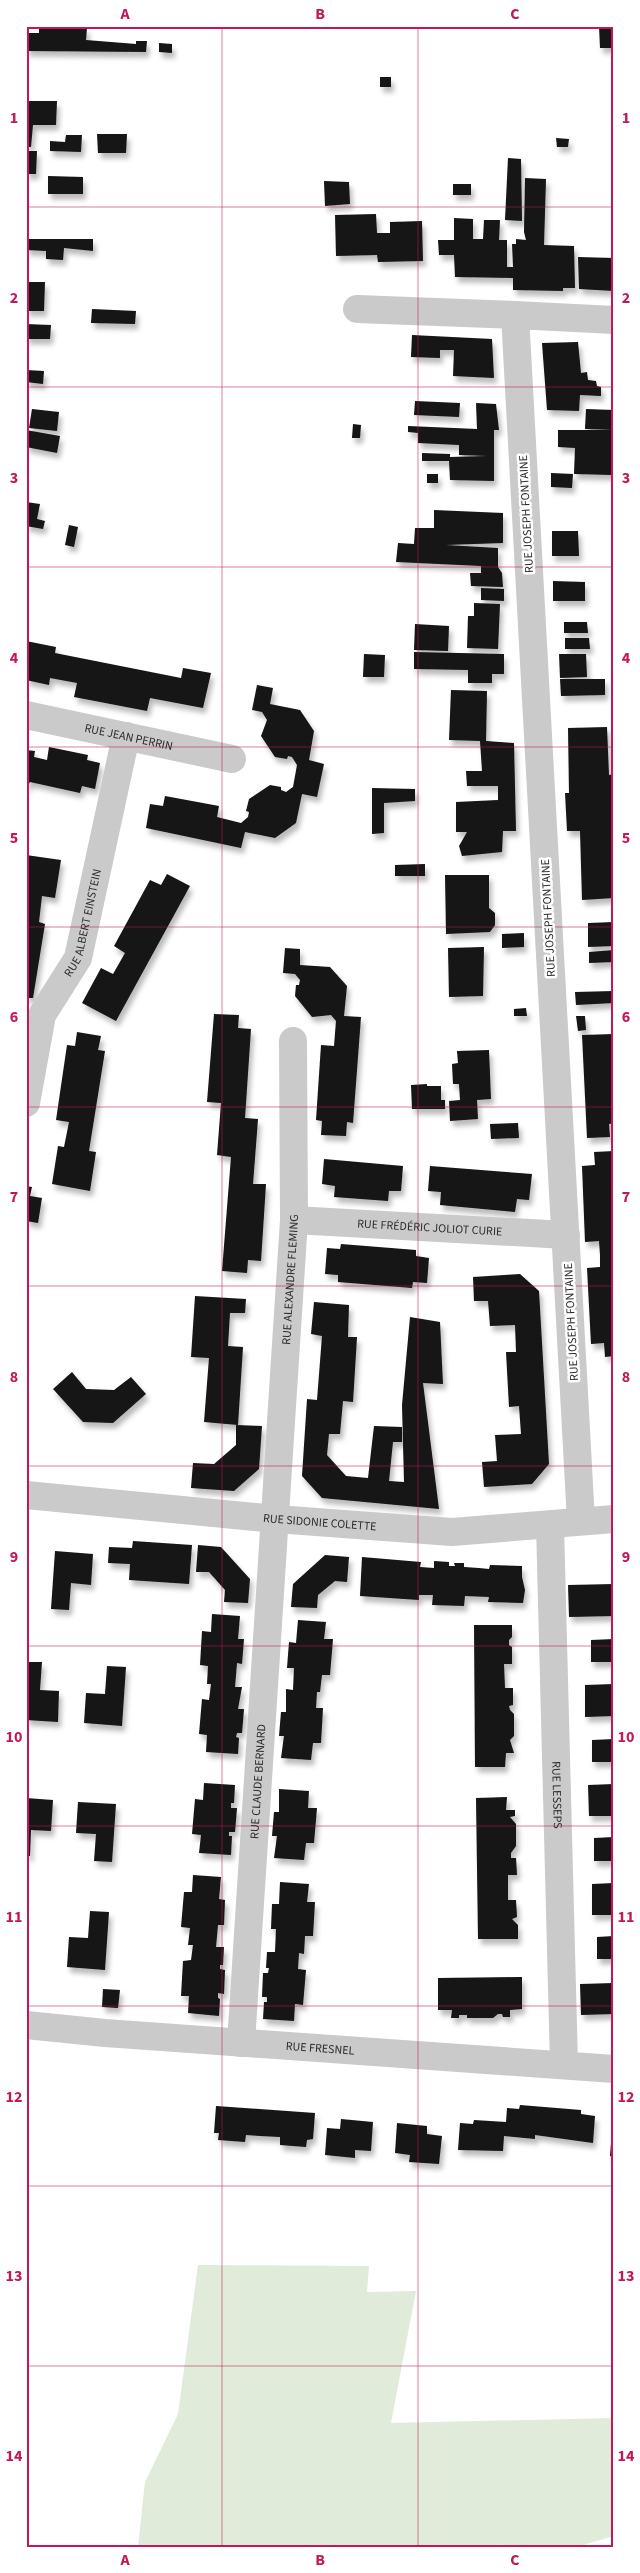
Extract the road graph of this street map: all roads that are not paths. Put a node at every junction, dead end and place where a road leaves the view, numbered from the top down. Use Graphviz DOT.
graph roads {
  1 [pos="358,309"];
  2 [pos="515,315"];
  3 [pos="614,320"];
  4 [pos="26,715"];
  5 [pos="126,736"];
  6 [pos="232,759"];
  7 [pos="293,1041"];
  8 [pos="26,1103"];
  9 [pos="294,1220"];
  10 [pos="566,1235"];
  11 [pos="26,1495"];
  12 [pos="276,1518"];
  13 [pos="614,1519"];
  14 [pos="581,1521"];
  15 [pos="550,1525"];
  16 [pos="26,2026"];
  17 [pos="240,2043"];
  18 [pos="564,2065"];
  19 [pos="614,2069"];
  1 -- 2 [label="street"];
  2 -- 3 [label="street"];
  2 -- 10 [label="street, RUE JOSEPH FONTAINE"];
  4 -- 5 [label="street, RUE JEAN PERRIN"];
  5 -- 6 [label="street, RUE JEAN PERRIN"];
  5 -- 8 [label="street, RUE ALBERT EINSTEIN"];
  7 -- 9 [label="street, RUE ALEXANDRE FLEMING"];
  9 -- 10 [label="street, RUE FRÉDÉRIC JOLIOT CURIE"];
  9 -- 12 [label="street, RUE ALEXANDRE FLEMING"];
  10 -- 14 [label="street, RUE JOSEPH FONTAINE"];
  11 -- 12 [label="street, RUE SIDONIE COLETTE"];
  12 -- 15 [label="street, RUE SIDONIE COLETTE"];
  12 -- 17 [label="street, RUE CLAUDE BERNARD"];
  13 -- 14 [label="street, RUE SIDONIE COLETTE"];
  14 -- 15 [label="street, RUE SIDONIE COLETTE"];
  15 -- 18 [label="street, RUE LESSEPS"];
  16 -- 17 [label="street, RUE FRESNEL"];
  17 -- 18 [label="street, RUE FRESNEL"];
  18 -- 19 [label="street, RUE FRESNEL"];
}
